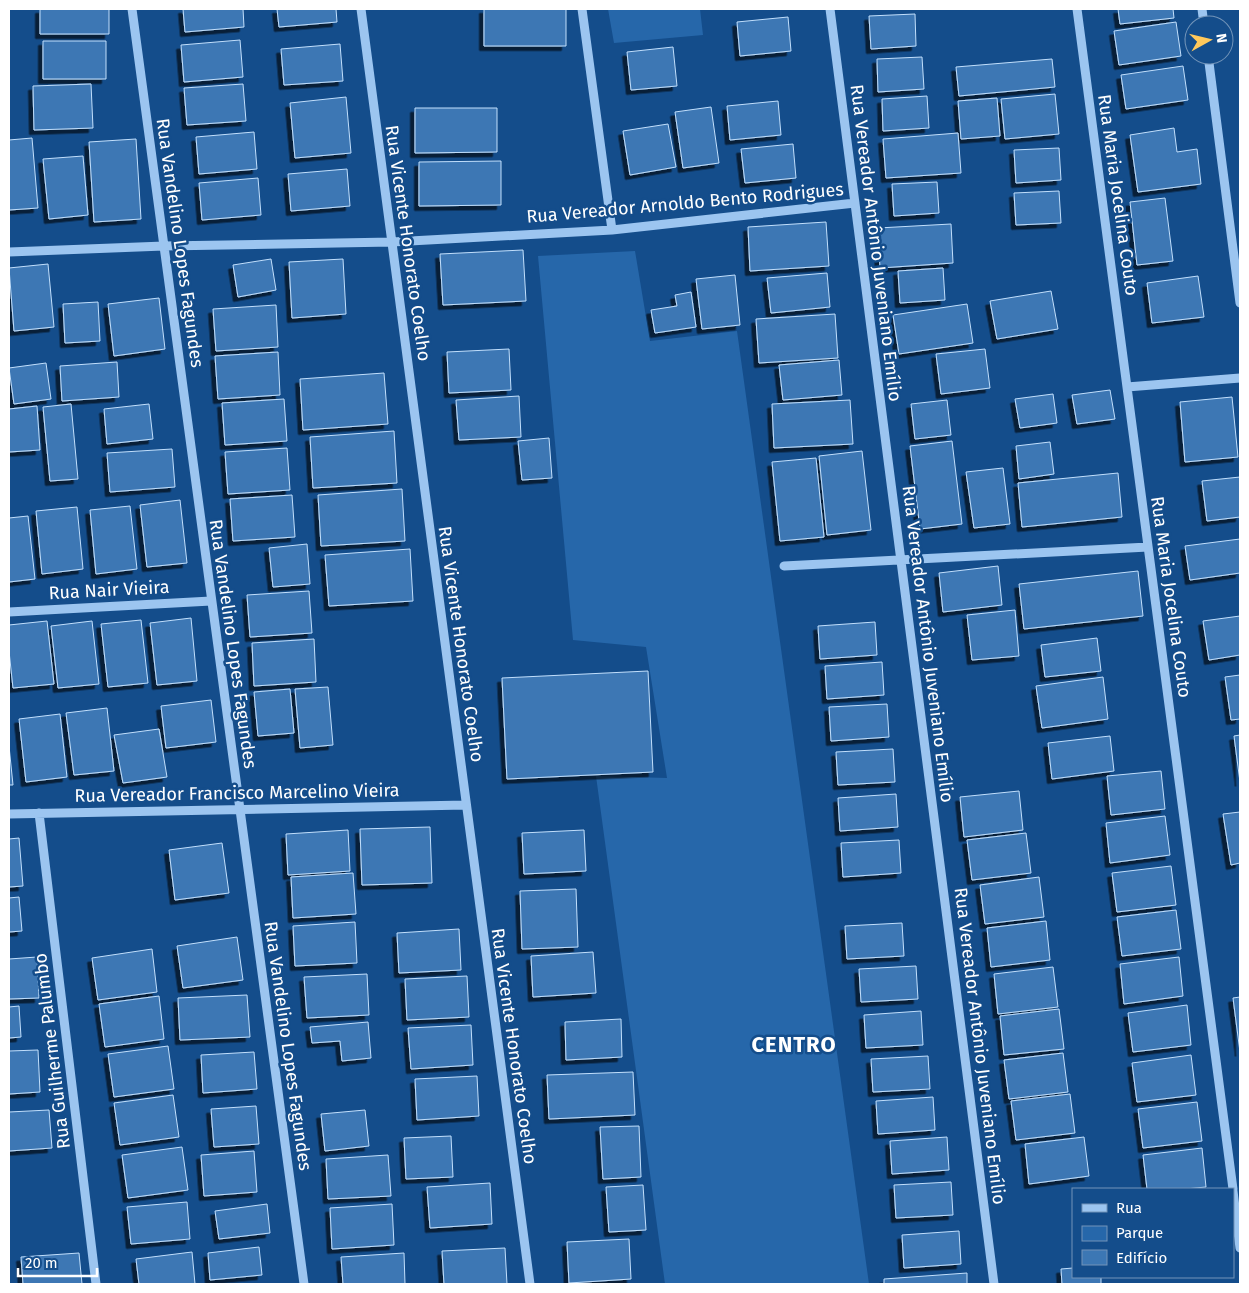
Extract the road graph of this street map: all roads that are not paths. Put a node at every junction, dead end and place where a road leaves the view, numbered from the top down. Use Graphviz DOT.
graph roads {
  1 [pos="132,9"];
  2 [pos="361,9"];
  3 [pos="582,9"];
  4 [pos="830,9"];
  5 [pos="1077,9"];
  6 [pos="1209,65"];
  7 [pos="855,203"];
  8 [pos="612,230"];
  9 [pos="392,242"];
  10 [pos="164,246"];
  11 [pos="9,252"];
  12 [pos="1240,302"];
  13 [pos="1240,378"];
  14 [pos="1127,387"];
  15 [pos="1148,547"];
  16 [pos="901,559"];
  17 [pos="784,566"];
  18 [pos="211,601"];
  19 [pos="9,612"];
  20 [pos="466,805"];
  21 [pos="239,810"];
  22 [pos="39,813"];
  23 [pos="9,814"];
  24 [pos="1233,1188"];
  25 [pos="1234,1198"];
  26 [pos="1240,1248"];
  27 [pos="96,1284"];
  28 [pos="304,1284"];
  29 [pos="530,1284"];
  30 [pos="994,1284"];
  1 -- 10 [label="street, Rua Vandelino Lopes Fagundes"];
  2 -- 9 [label="street, Rua Vicente Honorato Coelho"];
  3 -- 8 [label="street"];
  4 -- 7 [label="street, Rua Vereador Antônio Juveniano Emílio"];
  5 -- 14 [label="street, Rua Maria Jocelina Couto"];
  6 -- 12 [label="street"];
  7 -- 8 [label="street, Rua Vereador Arnoldo Bento Rodrigues"];
  7 -- 16 [label="street, Rua Vereador Antônio Juveniano Emílio"];
  8 -- 9 [label="street, Rua Vereador Arnoldo Bento Rodrigues"];
  9 -- 10 [label="street, Rua Vereador Arnoldo Bento Rodrigues"];
  9 -- 20 [label="street, Rua Vicente Honorato Coelho"];
  10 -- 11 [label="street, Rua Vereador Arnoldo Bento Rodrigues"];
  10 -- 18 [label="street, Rua Vandelino Lopes Fagundes"];
  13 -- 14 [label="street"];
  14 -- 15 [label="street, Rua Maria Jocelina Couto"];
  15 -- 16 [label="street"];
  15 -- 24 [label="street, Rua Maria Jocelina Couto"];
  16 -- 17 [label="street"];
  16 -- 30 [label="street, Rua Vereador Antônio Juveniano Emílio"];
  18 -- 19 [label="street, Rua Nair Vieira"];
  18 -- 21 [label="street, Rua Vandelino Lopes Fagundes"];
  20 -- 21 [label="street, Rua Vereador Francisco Marcelino Vieira"];
  20 -- 29 [label="street, Rua Vicente Honorato Coelho"];
  21 -- 22 [label="street, Rua Vereador Francisco Marcelino Vieira"];
  21 -- 28 [label="street, Rua Vandelino Lopes Fagundes"];
  22 -- 23 [label="street, Rua Vereador Francisco Marcelino Vieira"];
  22 -- 27 [label="street, Rua Guilherme Palumbo"];
  25 -- 26 [label="street, Rua Maria Jocelina Couto"];
}
